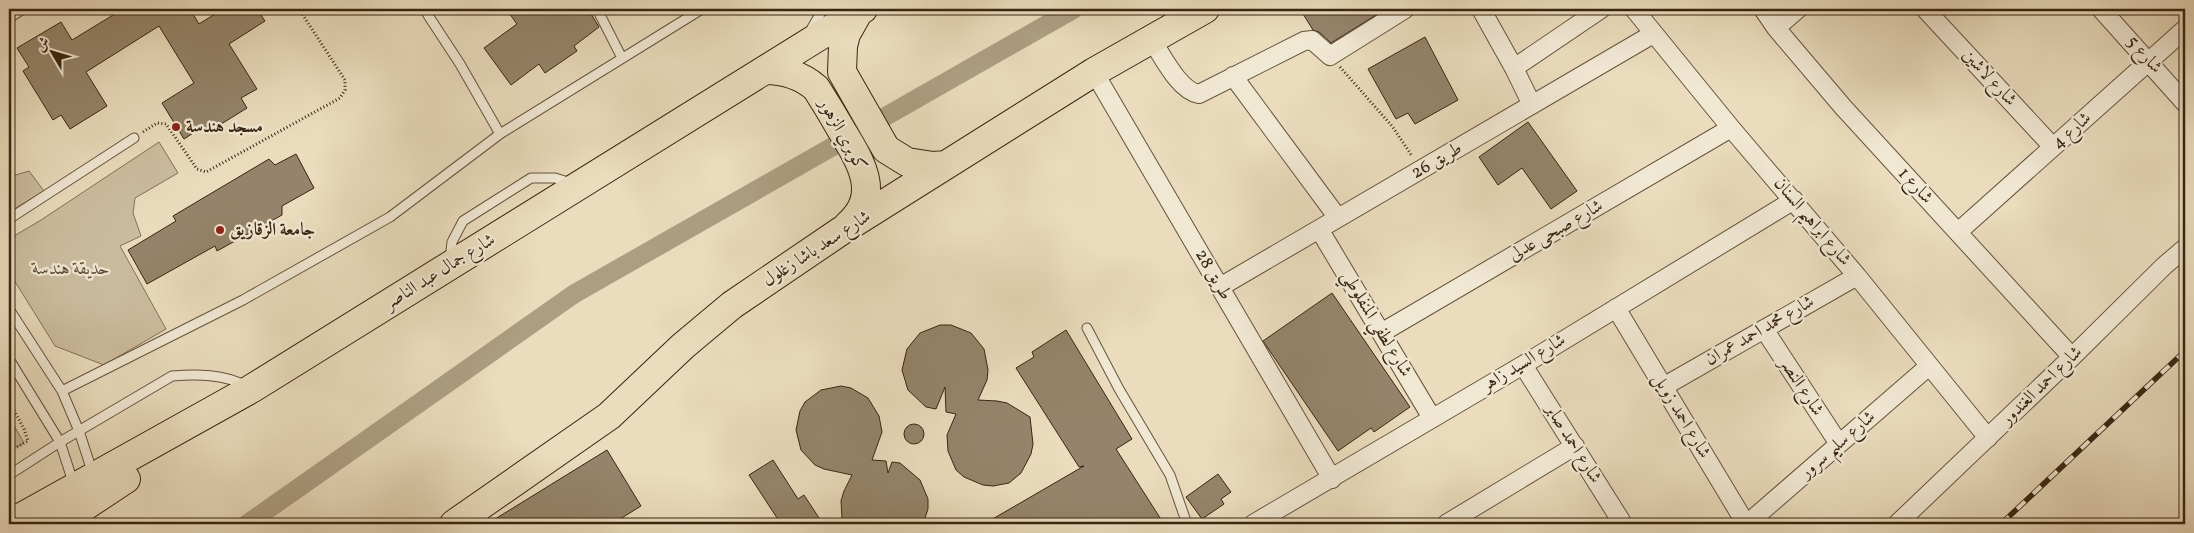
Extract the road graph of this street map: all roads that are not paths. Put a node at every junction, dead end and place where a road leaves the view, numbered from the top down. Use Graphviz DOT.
graph roads {
  1 [pos="23,9"];
  2 [pos="424,9"];
  3 [pos="597,9"];
  4 [pos="702,9"];
  5 [pos="823,9"];
  6 [pos="1205,9"];
  7 [pos="1405,9"];
  8 [pos="1481,9"];
  9 [pos="1601,9"];
  10 [pos="1634,9"];
  11 [pos="1763,9"];
  12 [pos="1798,9"];
  13 [pos="1925,9"];
  14 [pos="2101,9"];
  15 [pos="861,10"];
  16 [pos="9,18"];
  17 [pos="1776,28"];
  18 [pos="2185,29"];
  19 [pos="1653,34"];
  20 [pos="1151,39"];
  21 [pos="801,48"];
  22 [pos="622,58"];
  23 [pos="2149,61"];
  24 [pos="1514,68"];
  25 [pos="765,70"];
  26 [pos="1094,72"];
  27 [pos="1233,76"];
  28 [pos="2185,103"];
  29 [pos="1532,105"];
  30 [pos="1731,128"];
  31 [pos="500,134"];
  32 [pos="134,138"];
  33 [pos="2053,147"];
  34 [pos="946,165"];
  35 [pos="1794,200"];
  36 [pos="1338,218"];
  37 [pos="9,219"];
  38 [pos="1320,229"];
  39 [pos="842,231"];
  40 [pos="1958,232"];
  41 [pos="2185,248"];
  42 [pos="1857,276"];
  43 [pos="1220,288"];
  44 [pos="1616,308"];
  45 [pos="9,309"];
  46 [pos="1087,328"];
  47 [pos="1764,329"];
  48 [pos="1381,333"];
  49 [pos="2072,357"];
  50 [pos="9,360"];
  51 [pos="1523,365"];
  52 [pos="1929,366"];
  53 [pos="1663,387"];
  54 [pos="251,389"];
  55 [pos="62,391"];
  56 [pos="200,418"];
  57 [pos="1432,418"];
  58 [pos="79,431"];
  59 [pos="1988,438"];
  60 [pos="60,442"];
  61 [pos="1839,444"];
  62 [pos="1574,446"];
  63 [pos="9,474"];
  64 [pos="1332,478"];
  65 [pos="84,482"];
  66 [pos="9,524"];
  67 [pos="58,524"];
  68 [pos="454,524"];
  69 [pos="1187,524"];
  70 [pos="1253,524"];
  71 [pos="1446,524"];
  72 [pos="1623,524"];
  73 [pos="1746,524"];
  74 [pos="1897,524"];
  1 -- 16 [label="lane"];
  2 -- 31 [label="lane"];
  3 -- 22 [label="lane"];
  4 -- 22 [label="lane"];
  5 -- 21 [label="lane"];
  6 -- 20 [label="highway, شارع سعد باشا زغلول"];
  7 -- 27 [label="street"];
  8 -- 24 [label="street"];
  9 -- 24 [label="street"];
  10 -- 19 [label="street, شارع ابراهيم السنان"];
  11 -- 17 [label="street, شارع 1"];
  12 -- 17 [label="street"];
  13 -- 33 [label="street, شارع لاشين"];
  14 -- 23 [label="street, شارع 5"];
  15 -- 21 [label="highway, شارع جمال عبد الناصر"];
  15 -- 34 [label="highway, كوبري الزهور"];
  17 -- 40 [label="street, شارع 1"];
  18 -- 23 [label="street, شارع 4"];
  19 -- 29 [label="street, طريق 26"];
  19 -- 30 [label="street, شارع ابراهيم السنان"];
  20 -- 26 [label="highway, شارع سعد باشا زغلول"];
  20 -- 27 [label="street"];
  21 -- 25 [label="highway, شارع جمال عبد الناصر"];
  22 -- 31 [label="lane"];
  23 -- 28 [label="street, شارع 5"];
  23 -- 33 [label="street, شارع 4"];
  24 -- 29 [label="street"];
  25 -- 39 [label="highway, كوبري الزهور"];
  25 -- 54 [label="highway, شارع جمال عبد الناصر"];
  26 -- 34 [label="highway, شارع سعد باشا زغلول"];
  26 -- 43 [label="street, طريق 28"];
  27 -- 36 [label="street"];
  29 -- 36 [label="street, طريق 26"];
  30 -- 35 [label="street, شارع ابراهيم السنان"];
  30 -- 48 [label="street, شارع صبحى عدلى"];
  31 -- 55 [label="lane"];
  32 -- 37 [label="lane"];
  33 -- 40 [label="street, شارع 4"];
  34 -- 39 [label="highway, شارع سعد باشا زغلول"];
  35 -- 42 [label="street, شارع ابراهيم السنان"];
  35 -- 44 [label="street, شارع السيد زاهر"];
  36 -- 38 [label="street, طريق 26"];
  38 -- 43 [label="street, طريق 26"];
  38 -- 48 [label="street, شارع لطفي المنفلوطي"];
  39 -- 68 [label="highway, شارع سعد باشا زغلول"];
  40 -- 49 [label="street, شارع 1"];
  41 -- 49 [label="street, شارع احمد الغندور"];
  42 -- 47 [label="street, شارع محمد احمد عمران"];
  42 -- 52 [label="street, شارع ابراهيم السنان"];
  43 -- 64 [label="street, طريق 28"];
  44 -- 51 [label="street, شارع السيد زاهر"];
  44 -- 53 [label="street, شارع احمد زويل"];
  45 -- 55 [label="lane"];
  46 -- 69 [label="lane"];
  47 -- 53 [label="street, شارع محمد احمد عمران"];
  47 -- 61 [label="street, شارع النصر"];
  48 -- 57 [label="street, شارع لطفي المنفلوطي"];
  49 -- 59 [label="street, شارع احمد الغندور"];
  50 -- 60 [label="lane"];
  51 -- 57 [label="street, شارع السيد زاهر"];
  51 -- 62 [label="street, شارع احمد صابر"];
  52 -- 59 [label="street, شارع ابراهيم السنان"];
  52 -- 61 [label="street, شارع سليم سرور"];
  53 -- 73 [label="street, شارع احمد زويل"];
  54 -- 56 [label="highway, شارع جمال عبد الناصر"];
  54 -- 58 [label="lane"];
  55 -- 58 [label="lane"];
  56 -- 65 [label="highway, شارع جمال عبد الناصر"];
  56 -- 67 [label="highway"];
  57 -- 64 [label="street, شارع السيد زاهر"];
  58 -- 60 [label="lane"];
  58 -- 65 [label="lane"];
  59 -- 74 [label="street, شارع احمد الغندور"];
  60 -- 63 [label="lane"];
  60 -- 65 [label="lane"];
  61 -- 73 [label="street, شارع سليم سرور"];
  62 -- 71 [label="street"];
  62 -- 72 [label="street, شارع احمد صابر"];
  64 -- 70 [label="street, شارع السيد زاهر"];
  65 -- 66 [label="highway, شارع جمال عبد الناصر"];
}
